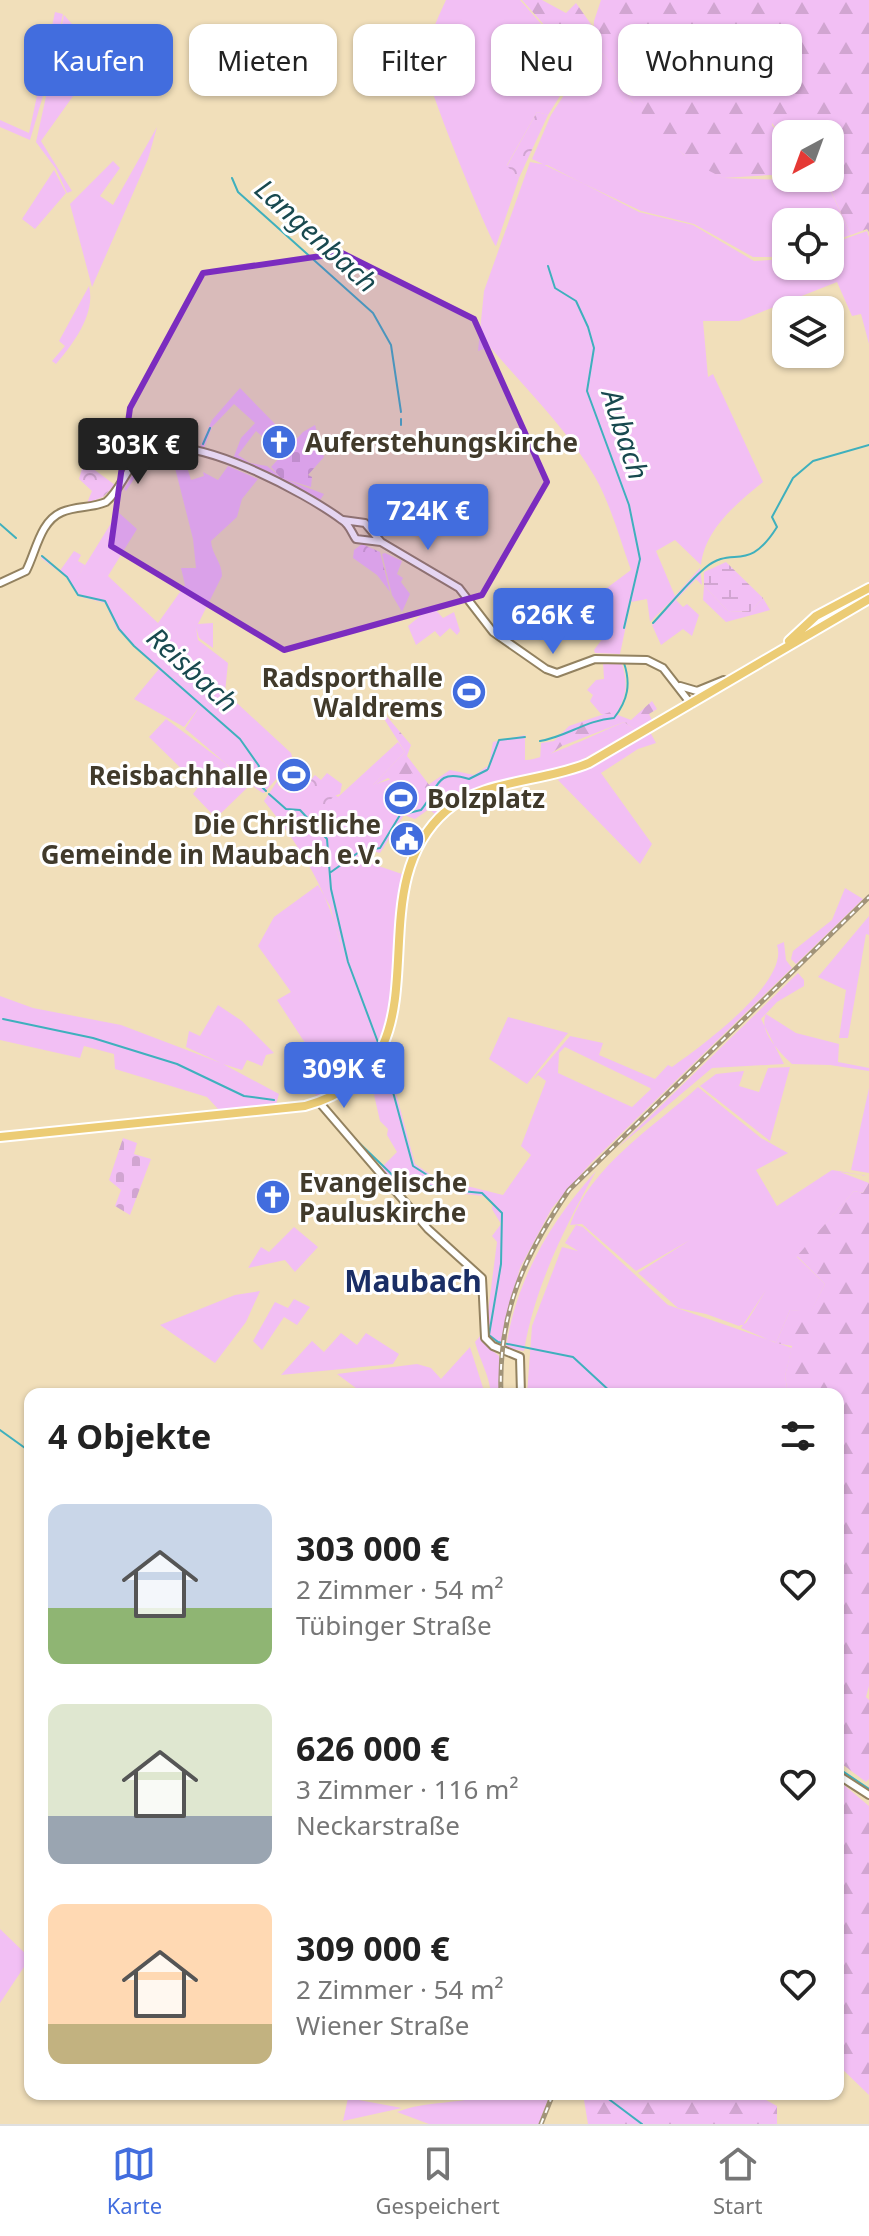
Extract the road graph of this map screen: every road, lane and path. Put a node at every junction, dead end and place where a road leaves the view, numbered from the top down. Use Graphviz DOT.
graph roads {
  1 [pos="343,520"];
  2 [pos="357,522"];
  3 [pos="352,529"];
  4 [pos="368,535"];
  5 [pos="0,583"];
  6 [pos="869,592"];
  7 [pos="724,680"];
  8 [pos="679,686"];
  9 [pos="691,704"];
  10 [pos="319,1102"];
  11 [pos="0,1137"];
  12 [pos="521,1388"];
  13 [pos="844,1779"];
  14 [pos="869,1795"];
  1 -- 2 [label="street"];
  1 -- 3 [label="street"];
  1 -- 5 [label="street"];
  2 -- 3 [label="street"];
  2 -- 4 [label="street"];
  3 -- 4 [label="street"];
  4 -- 8 [label="street"];
  6 -- 7 [label="main road"];
  6 -- 9 [label="main road"];
  7 -- 8 [label="street"];
  7 -- 9 [label="main road"];
  8 -- 9 [label="street"];
  9 -- 10 [label="main road"];
  10 -- 11 [label="main road"];
  10 -- 12 [label="street"];
  13 -- 14 [label="street"];
}
